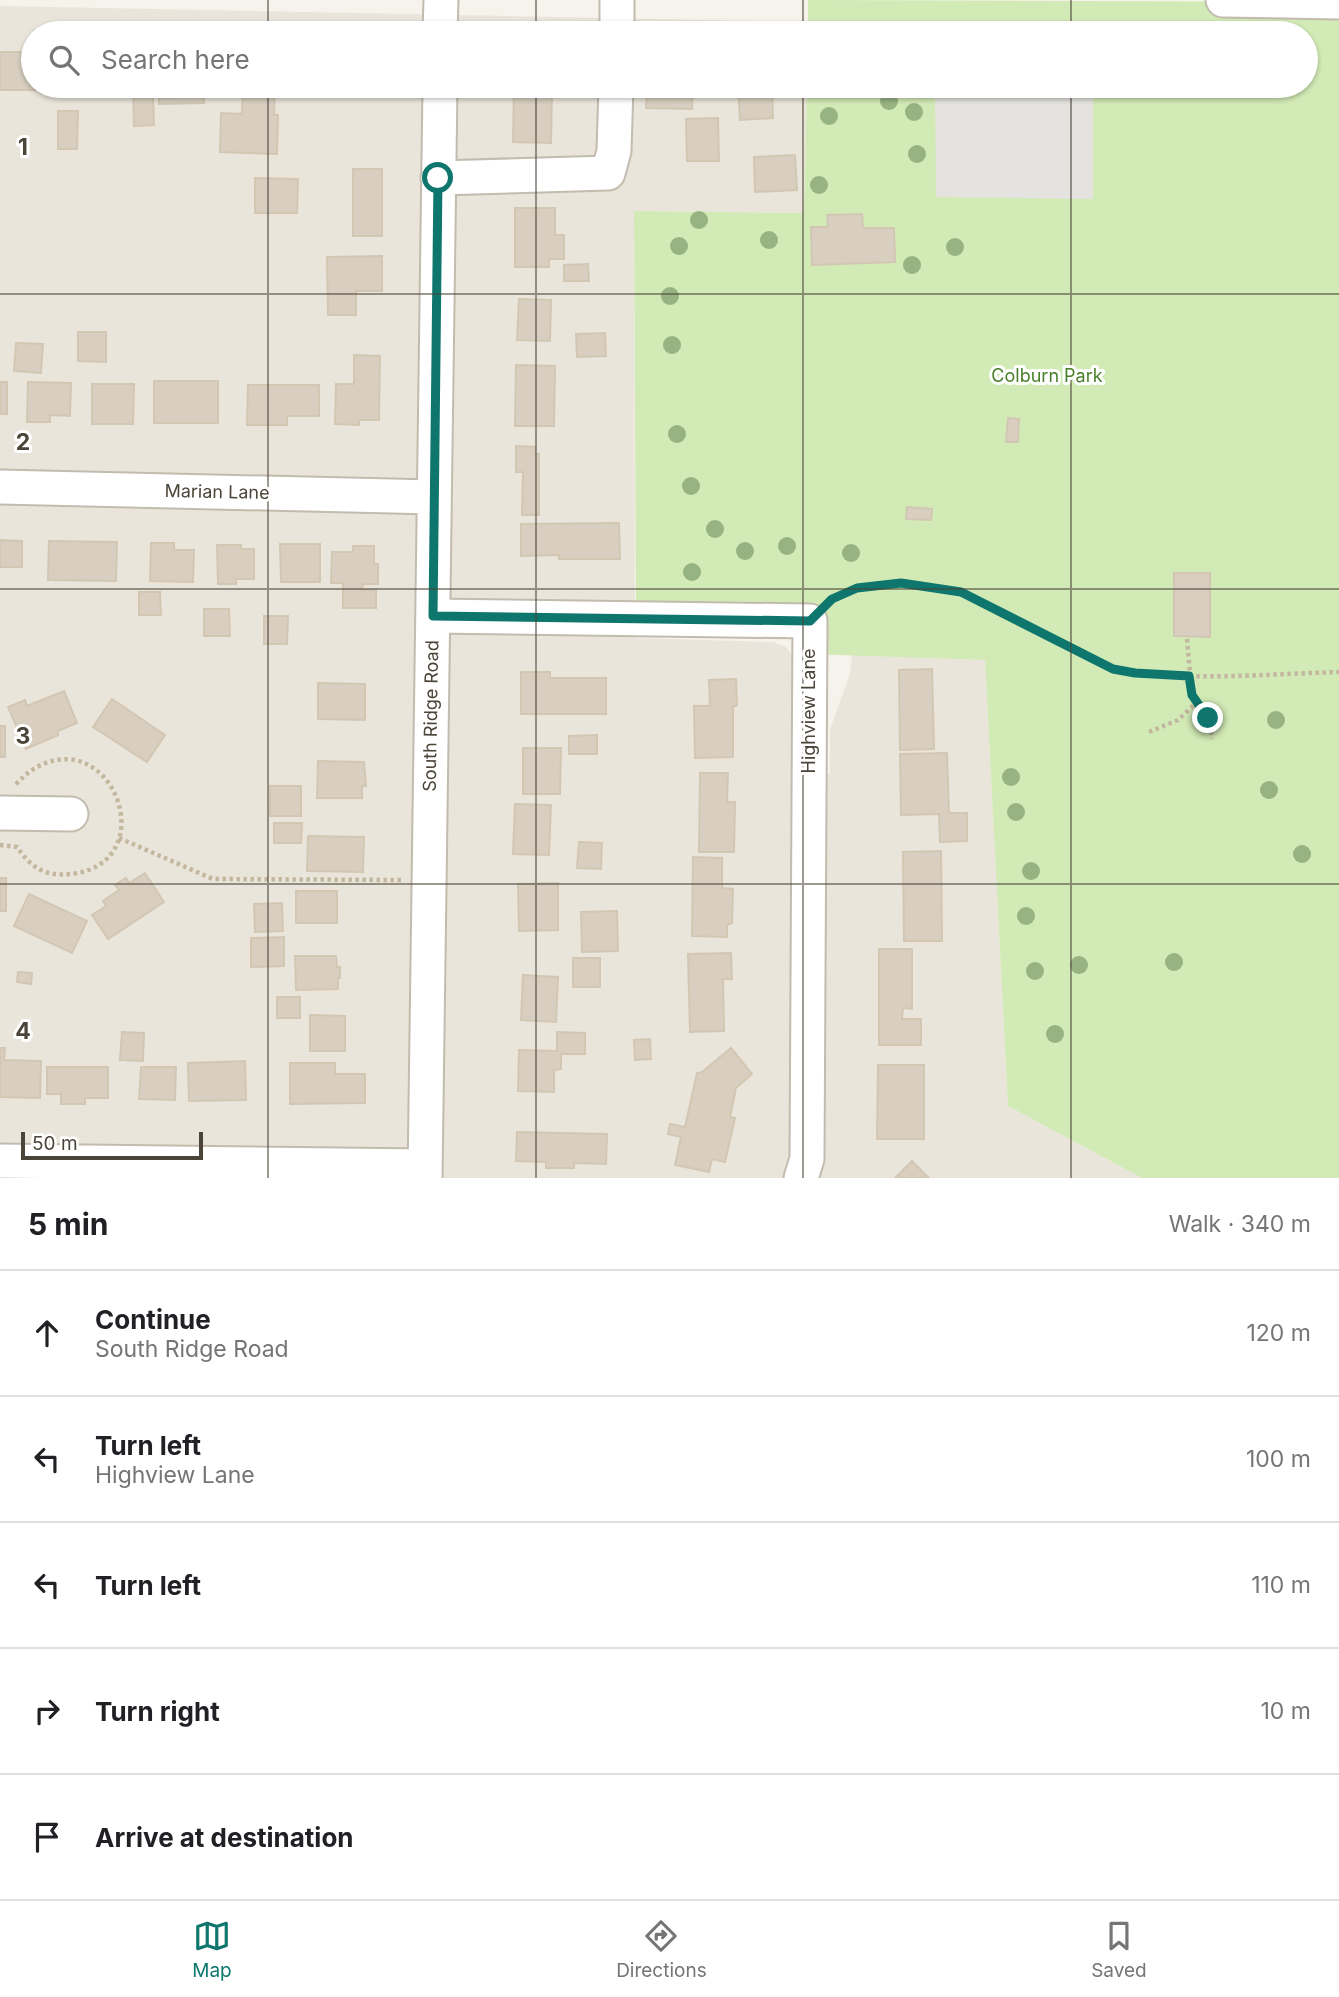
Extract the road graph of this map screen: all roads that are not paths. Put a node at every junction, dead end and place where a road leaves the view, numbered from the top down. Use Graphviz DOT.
graph roads {
  1 [pos="441,0"];
  2 [pos="617,0"];
  3 [pos="1223,0"];
  4 [pos="1339,2"];
  5 [pos="440,21"];
  6 [pos="617,21"];
  7 [pos="440,98"];
  8 [pos="615,98"];
  9 [pos="438,178"];
  10 [pos="0,487"];
  11 [pos="434,497"];
  12 [pos="433,616"];
  13 [pos="0,813"];
  14 [pos="71,814"];
  15 [pos="0,1161"];
  16 [pos="425,1172"];
  17 [pos="801,1178"];
  1 -- 5 [label="street"];
  2 -- 6 [label="street"];
  3 -- 4 [label="street"];
  7 -- 9 [label="street, South Ridge Road"];
  8 -- 9 [label="street"];
  9 -- 11 [label="street, South Ridge Road"];
  10 -- 11 [label="street, Marian Lane"];
  11 -- 12 [label="street, South Ridge Road"];
  12 -- 16 [label="street, South Ridge Road"];
  12 -- 17 [label="street, Highview Lane"];
  13 -- 14 [label="street"];
  15 -- 16 [label="street"];
}
